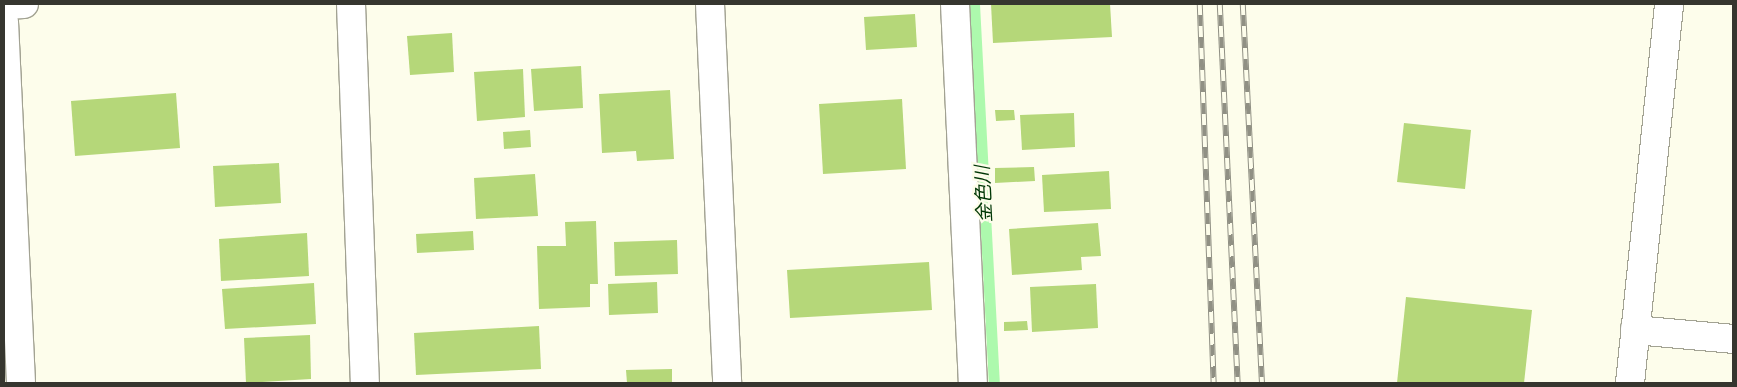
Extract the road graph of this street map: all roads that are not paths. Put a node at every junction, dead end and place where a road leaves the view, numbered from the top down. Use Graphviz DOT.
graph roads {
  1 [pos="24,4"];
  2 [pos="351,4"];
  3 [pos="710,4"];
  4 [pos="955,4"];
  5 [pos="1669,4"];
  6 [pos="4,5"];
  7 [pos="4,22"];
  8 [pos="1634,330"];
  9 [pos="1733,339"];
  10 [pos="21,383"];
  11 [pos="365,383"];
  12 [pos="728,383"];
  13 [pos="973,383"];
  14 [pos="1630,383"];
  1 -- 6 [label="street"];
  2 -- 11 [label="street"];
  3 -- 12 [label="street"];
  4 -- 13 [label="street"];
  5 -- 8 [label="street"];
  7 -- 10 [label="street"];
  8 -- 9 [label="street"];
  8 -- 14 [label="street"];
}
